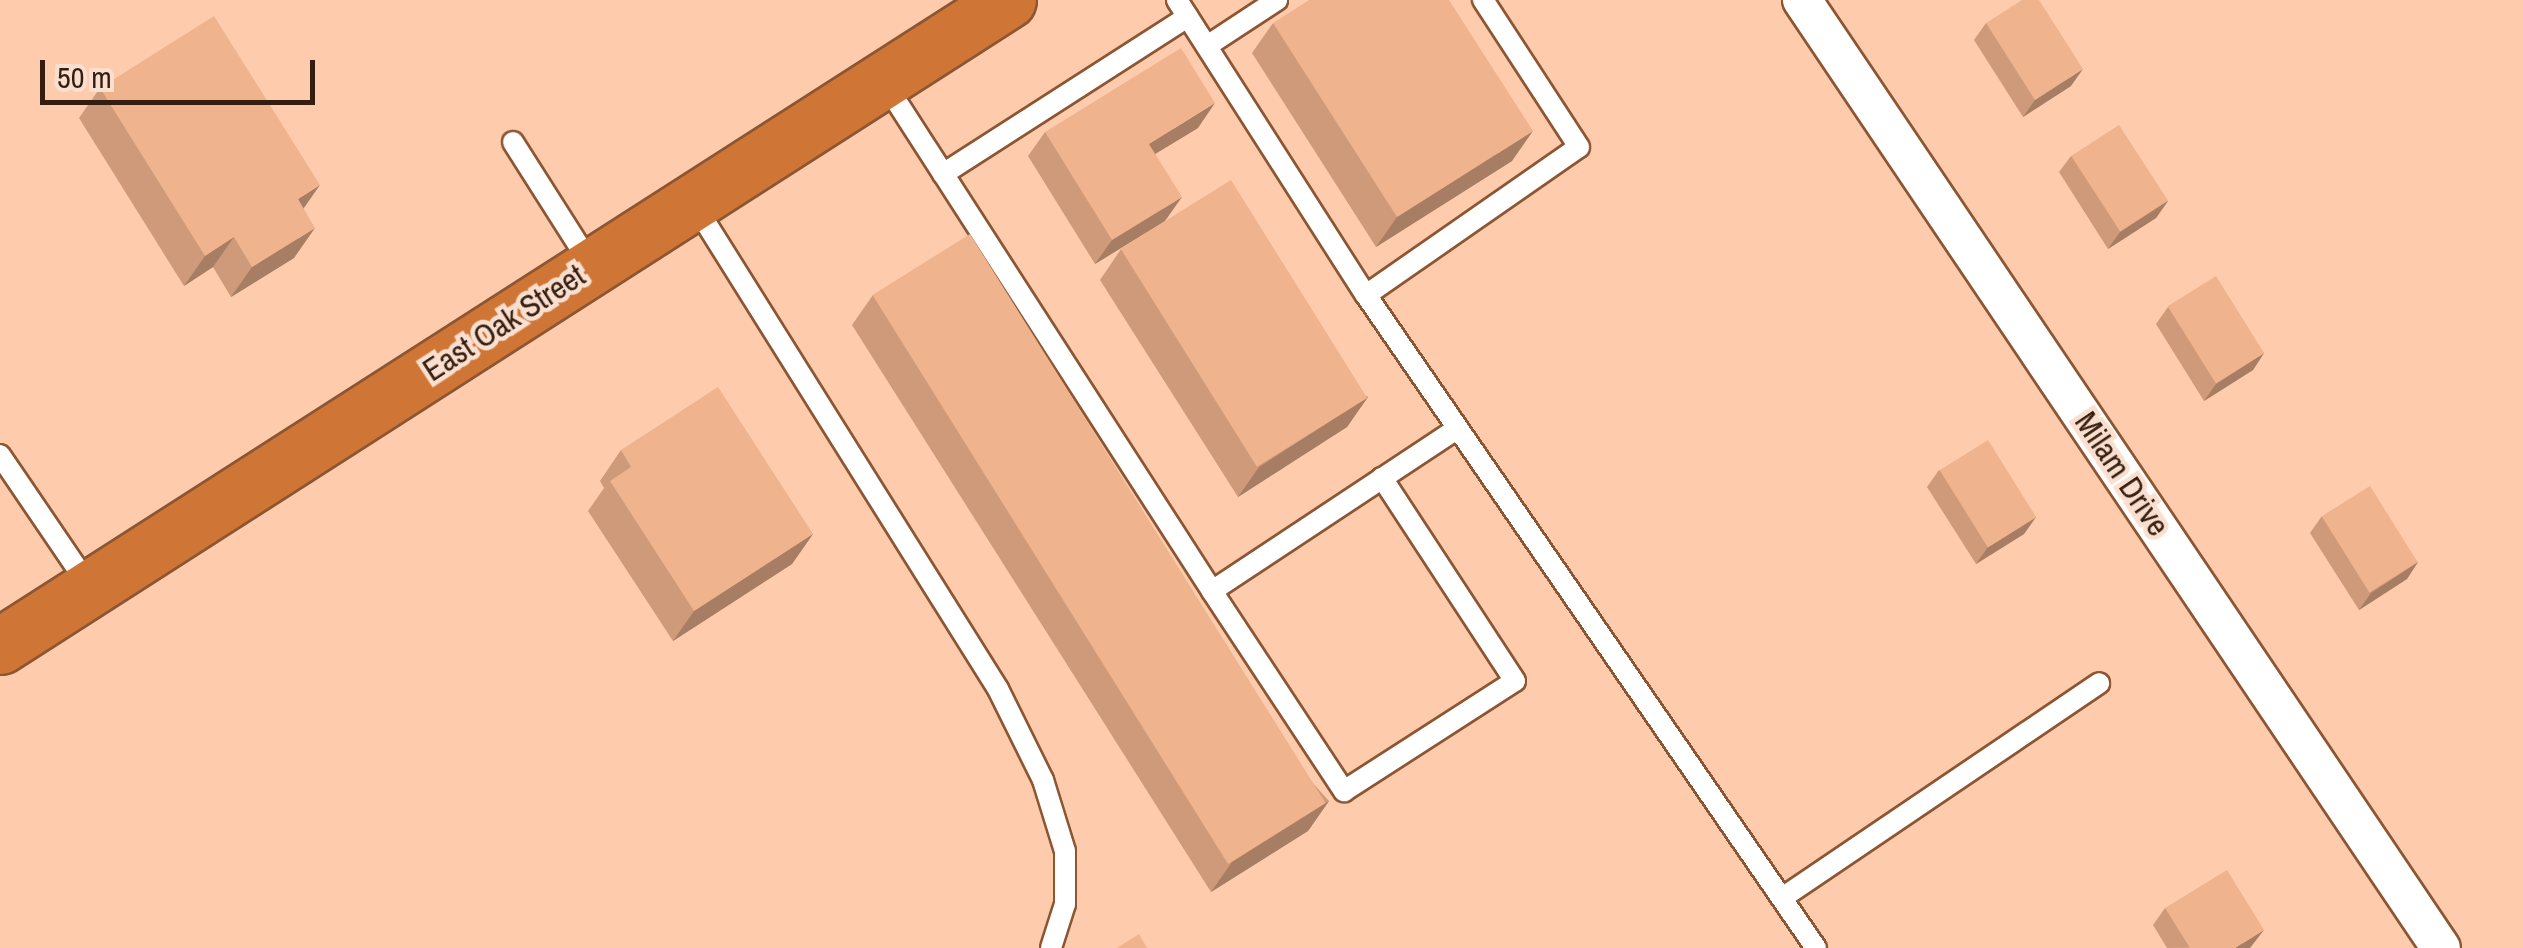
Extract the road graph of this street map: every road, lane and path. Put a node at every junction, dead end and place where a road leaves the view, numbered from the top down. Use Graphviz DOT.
graph roads {
  1 [pos="1277,0"];
  2 [pos="1482,0"];
  3 [pos="1802,0"];
  4 [pos="981,7"];
  5 [pos="1182,8"];
  6 [pos="1207,46"];
  7 [pos="884,82"];
  8 [pos="512,142"];
  9 [pos="943,174"];
  10 [pos="693,202"];
  11 [pos="592,267"];
  12 [pos="1366,295"];
  13 [pos="1457,429"];
  14 [pos="0,455"];
  15 [pos="1382,478"];
  16 [pos="90,588"];
  17 [pos="1212,591"];
  18 [pos="0,646"];
  19 [pos="2099,683"];
  20 [pos="1782,898"];
  21 [pos="1050,948"];
  22 [pos="1816,948"];
  23 [pos="2441,948"];
  1 -- 6 [label="lane"];
  2 -- 12 [label="lane"];
  3 -- 23 [label="street, Milam Drive"];
  4 -- 7 [label="highway, East Oak Street"];
  5 -- 6 [label="lane"];
  5 -- 9 [label="lane"];
  6 -- 12 [label="lane"];
  7 -- 9 [label="lane"];
  7 -- 10 [label="highway, East Oak Street"];
  8 -- 11 [label="lane"];
  9 -- 17 [label="lane"];
  10 -- 11 [label="highway, East Oak Street"];
  10 -- 21 [label="lane"];
  11 -- 16 [label="highway, East Oak Street"];
  12 -- 13 [label="lane"];
  13 -- 15 [label="lane"];
  13 -- 20 [label="lane"];
  14 -- 16 [label="lane"];
  15 -- 17 [label="lane"];
  15 -- 17 [label="lane"];
  16 -- 18 [label="highway, East Oak Street"];
  19 -- 20 [label="lane"];
  20 -- 22 [label="lane"];
}
